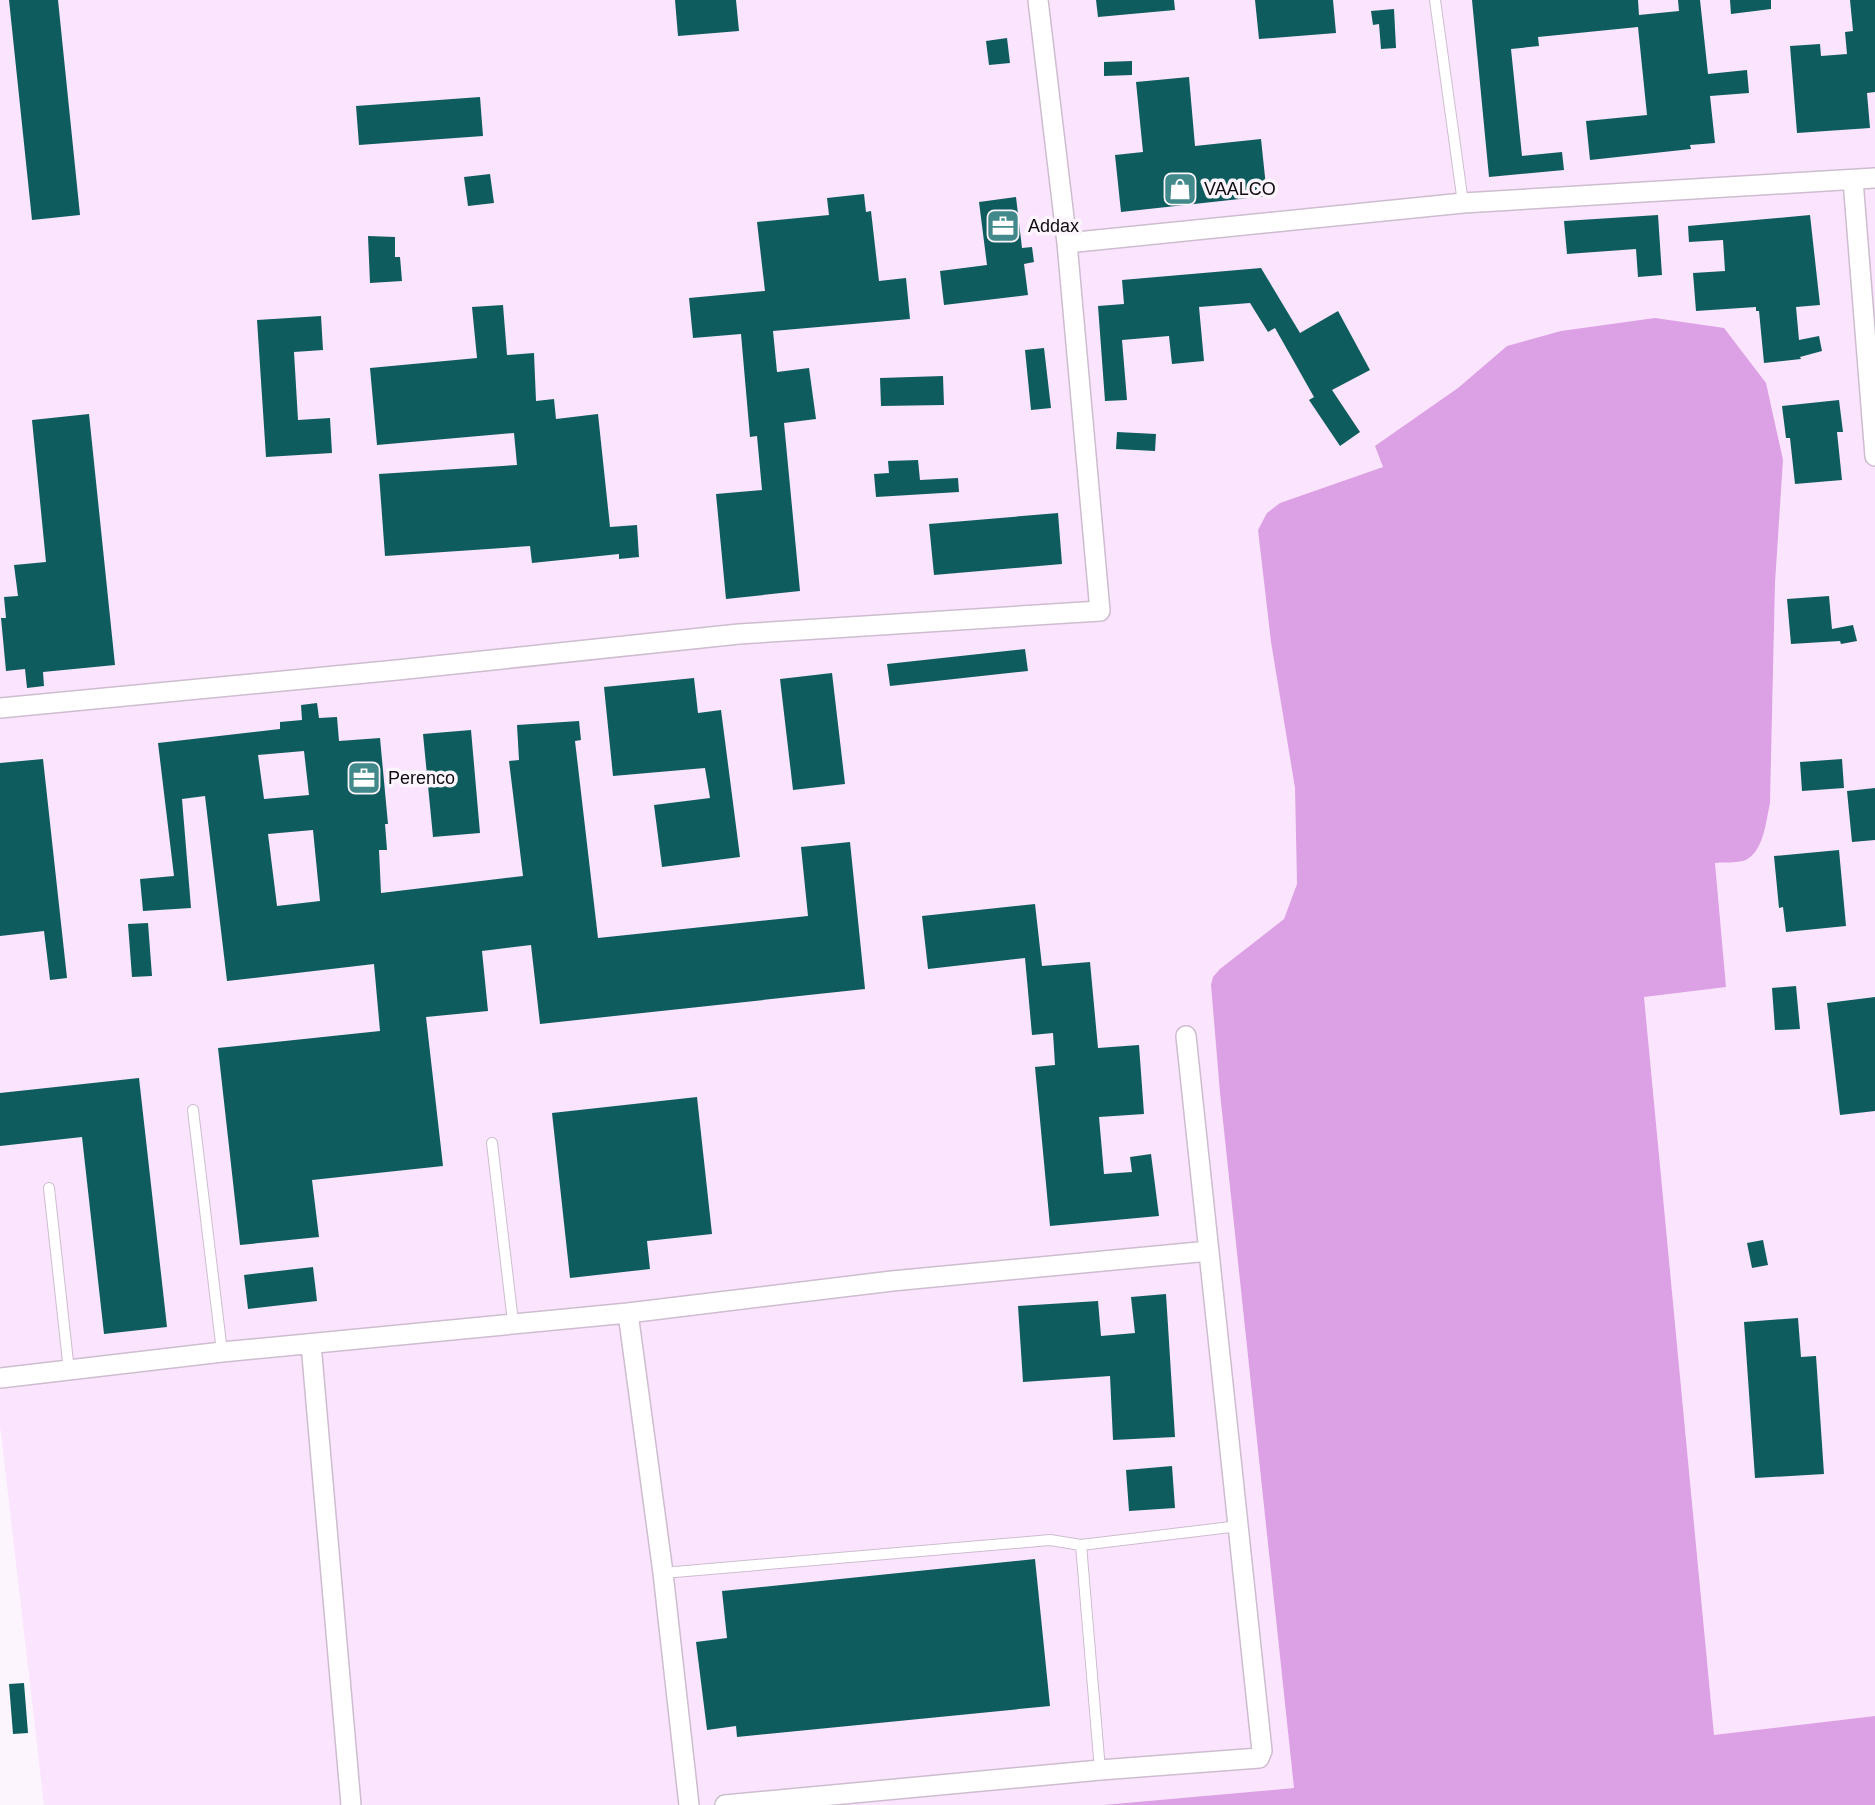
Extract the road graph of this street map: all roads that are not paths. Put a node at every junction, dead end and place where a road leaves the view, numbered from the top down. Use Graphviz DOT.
graph roads {
  1 [pos="1038,0"];
  2 [pos="1435,0"];
  3 [pos="1875,178"];
  4 [pos="1853,180"];
  5 [pos="1463,203"];
  6 [pos="1067,243"];
  7 [pos="1875,456"];
  8 [pos="0,708"];
  9 [pos="1186,1036"];
  10 [pos="193,1110"];
  11 [pos="492,1143"];
  12 [pos="49,1188"];
  13 [pos="1209,1251"];
  14 [pos="628,1312"];
  15 [pos="513,1322"];
  16 [pos="311,1344"];
  17 [pos="222,1352"];
  18 [pos="69,1371"];
  19 [pos="0,1378"];
  20 [pos="1239,1526"];
  21 [pos="1081,1545"];
  22 [pos="663,1573"];
  23 [pos="1100,1770"];
  24 [pos="351,1805"];
  25 [pos="689,1805"];
  26 [pos="725,1805"];
  1 -- 6 [label="street"];
  2 -- 5 [label="lane"];
  3 -- 4 [label="street"];
  4 -- 5 [label="street"];
  4 -- 7 [label="street"];
  5 -- 6 [label="street"];
  6 -- 8 [label="street"];
  9 -- 13 [label="street"];
  10 -- 17 [label="lane"];
  11 -- 15 [label="lane"];
  12 -- 18 [label="lane"];
  13 -- 14 [label="street"];
  13 -- 20 [label="street"];
  14 -- 15 [label="street"];
  14 -- 22 [label="street"];
  15 -- 16 [label="street"];
  16 -- 17 [label="street"];
  16 -- 24 [label="street"];
  17 -- 18 [label="street"];
  18 -- 19 [label="street"];
  20 -- 21 [label="lane"];
  20 -- 23 [label="street"];
  21 -- 22 [label="lane"];
  21 -- 23 [label="lane"];
  22 -- 25 [label="street"];
  23 -- 26 [label="street"];
}
